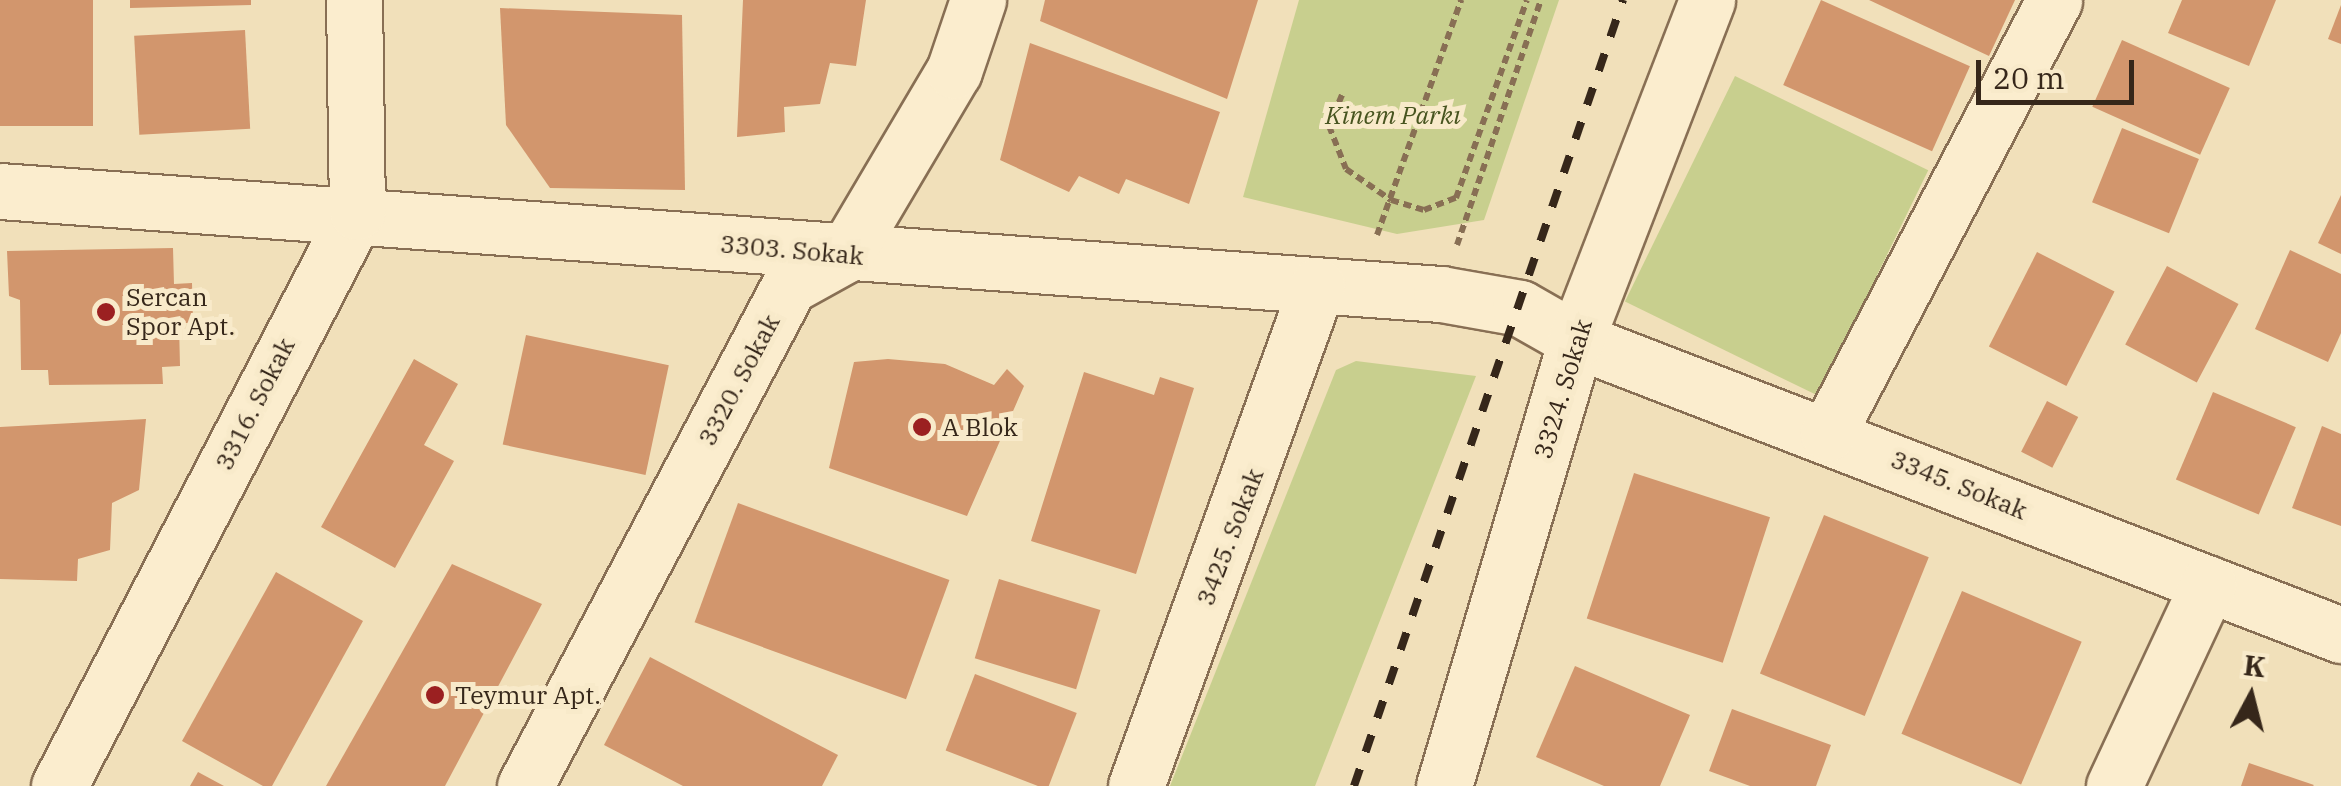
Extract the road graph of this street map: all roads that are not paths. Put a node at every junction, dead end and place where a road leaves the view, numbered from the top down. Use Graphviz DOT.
graph roads {
  1 [pos="354,0"];
  2 [pos="978,0"];
  3 [pos="1707,0"];
  4 [pos="2054,0"];
  5 [pos="0,190"];
  6 [pos="357,212"];
  7 [pos="845,255"];
  8 [pos="1337,287"];
  9 [pos="1576,340"];
  10 [pos="1828,433"];
  11 [pos="2208,584"];
  12 [pos="2341,635"];
  13 [pos="59,786"];
  14 [pos="524,786"];
  15 [pos="1136,786"];
  16 [pos="1444,786"];
  17 [pos="2114,786"];
  1 -- 6 [label="street, 3316. Sokak"];
  2 -- 7 [label="street"];
  3 -- 9 [label="street, 3324. Sokak"];
  4 -- 10 [label="street"];
  5 -- 6 [label="street, 3303. Sokak"];
  6 -- 7 [label="street, 3303. Sokak"];
  6 -- 13 [label="street, 3316. Sokak"];
  7 -- 8 [label="street, 3303. Sokak"];
  7 -- 14 [label="street, 3320. Sokak"];
  8 -- 9 [label="street, 3303. Sokak"];
  8 -- 15 [label="street, 3425. Sokak"];
  9 -- 10 [label="street, 3345. Sokak"];
  9 -- 16 [label="street, 3324. Sokak"];
  10 -- 11 [label="street, 3345. Sokak"];
  11 -- 12 [label="street, 3345. Sokak"];
  11 -- 17 [label="street"];
}
